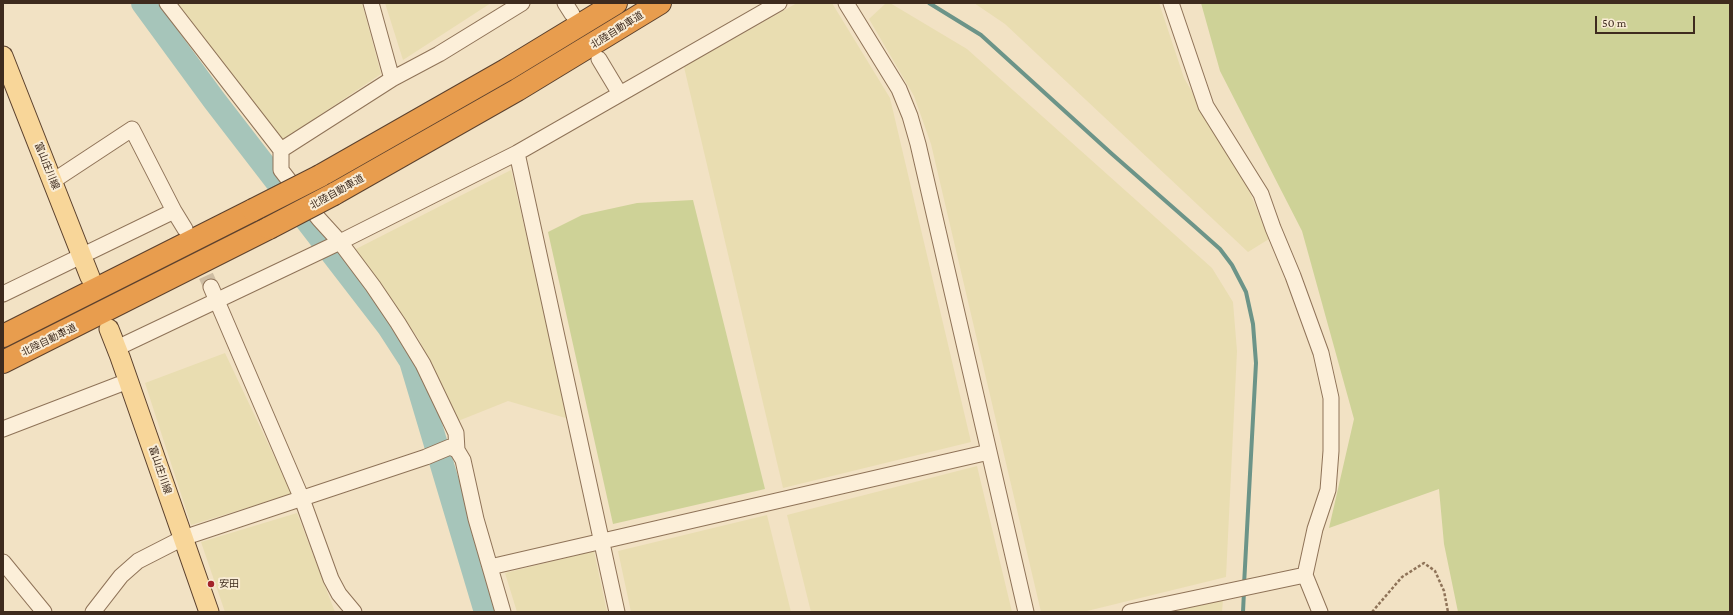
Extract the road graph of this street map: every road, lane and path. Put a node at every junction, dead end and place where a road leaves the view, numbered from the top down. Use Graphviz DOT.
graph roads {
  1 [pos="167,3"];
  2 [pos="371,3"];
  3 [pos="522,3"];
  4 [pos="616,3"];
  5 [pos="660,3"];
  6 [pos="779,3"];
  7 [pos="846,3"];
  8 [pos="1171,3"];
  9 [pos="3,56"];
  10 [pos="598,59"];
  11 [pos="392,79"];
  12 [pos="620,94"];
  13 [pos="281,150"];
  14 [pos="518,153"];
  15 [pos="53,181"];
  16 [pos="174,211"];
  17 [pos="185,230"];
  18 [pos="338,243"];
  19 [pos="82,255"];
  20 [pos="90,277"];
  21 [pos="211,287"];
  22 [pos="3,294"];
  23 [pos="216,302"];
  24 [pos="109,329"];
  25 [pos="3,336"];
  26 [pos="117,348"];
  27 [pos="3,362"];
  28 [pos="128,380"];
  29 [pos="3,429"];
  30 [pos="454,449"];
  31 [pos="989,452"];
  32 [pos="302,499"];
  33 [pos="183,538"];
  34 [pos="602,541"];
  35 [pos="3,562"];
  36 [pos="490,566"];
  37 [pos="1305,575"];
  38 [pos="44,612"];
  39 [pos="93,612"];
  40 [pos="209,612"];
  41 [pos="354,612"];
  42 [pos="504,612"];
  43 [pos="617,612"];
  44 [pos="1026,612"];
  45 [pos="1130,612"];
  46 [pos="1320,612"];
  47 [pos="1372,612"];
  48 [pos="1448,612"];
  1 -- 13 [label="street"];
  2 -- 11 [label="street"];
  3 -- 11 [label="street"];
  4 -- 25 [label="highway, bridge"];
  5 -- 27 [label="highway, 北陸自動車道, bridge"];
  6 -- 12 [label="street"];
  7 -- 31 [label="street"];
  8 -- 37 [label="street"];
  9 -- 15 [label="main road, 富山庄川線"];
  10 -- 12 [label="street"];
  11 -- 13 [label="street"];
  12 -- 14 [label="street"];
  13 -- 18 [label="street"];
  14 -- 18 [label="street"];
  14 -- 34 [label="street"];
  15 -- 16 [label="street"];
  15 -- 19 [label="main road, 富山庄川線"];
  16 -- 17 [label="street"];
  16 -- 19 [label="street"];
  18 -- 23 [label="street"];
  18 -- 30 [label="street"];
  19 -- 20 [label="main road, 富山庄川線"];
  19 -- 22 [label="street"];
  21 -- 23 [label="street"];
  23 -- 26 [label="street"];
  23 -- 32 [label="street"];
  24 -- 26 [label="main road, 富山庄川線"];
  26 -- 28 [label="main road, 富山庄川線"];
  28 -- 29 [label="street"];
  28 -- 33 [label="main road, 富山庄川線"];
  30 -- 32 [label="street"];
  30 -- 36 [label="street"];
  31 -- 34 [label="street"];
  31 -- 44 [label="street"];
  32 -- 33 [label="street"];
  32 -- 41 [label="street"];
  33 -- 39 [label="street"];
  33 -- 40 [label="main road, 富山庄川線"];
  34 -- 36 [label="street"];
  34 -- 43 [label="street"];
  35 -- 38 [label="street"];
  36 -- 42 [label="street"];
  37 -- 45 [label="street"];
  37 -- 46 [label="street"];
  47 -- 48 [label="path"];
}
